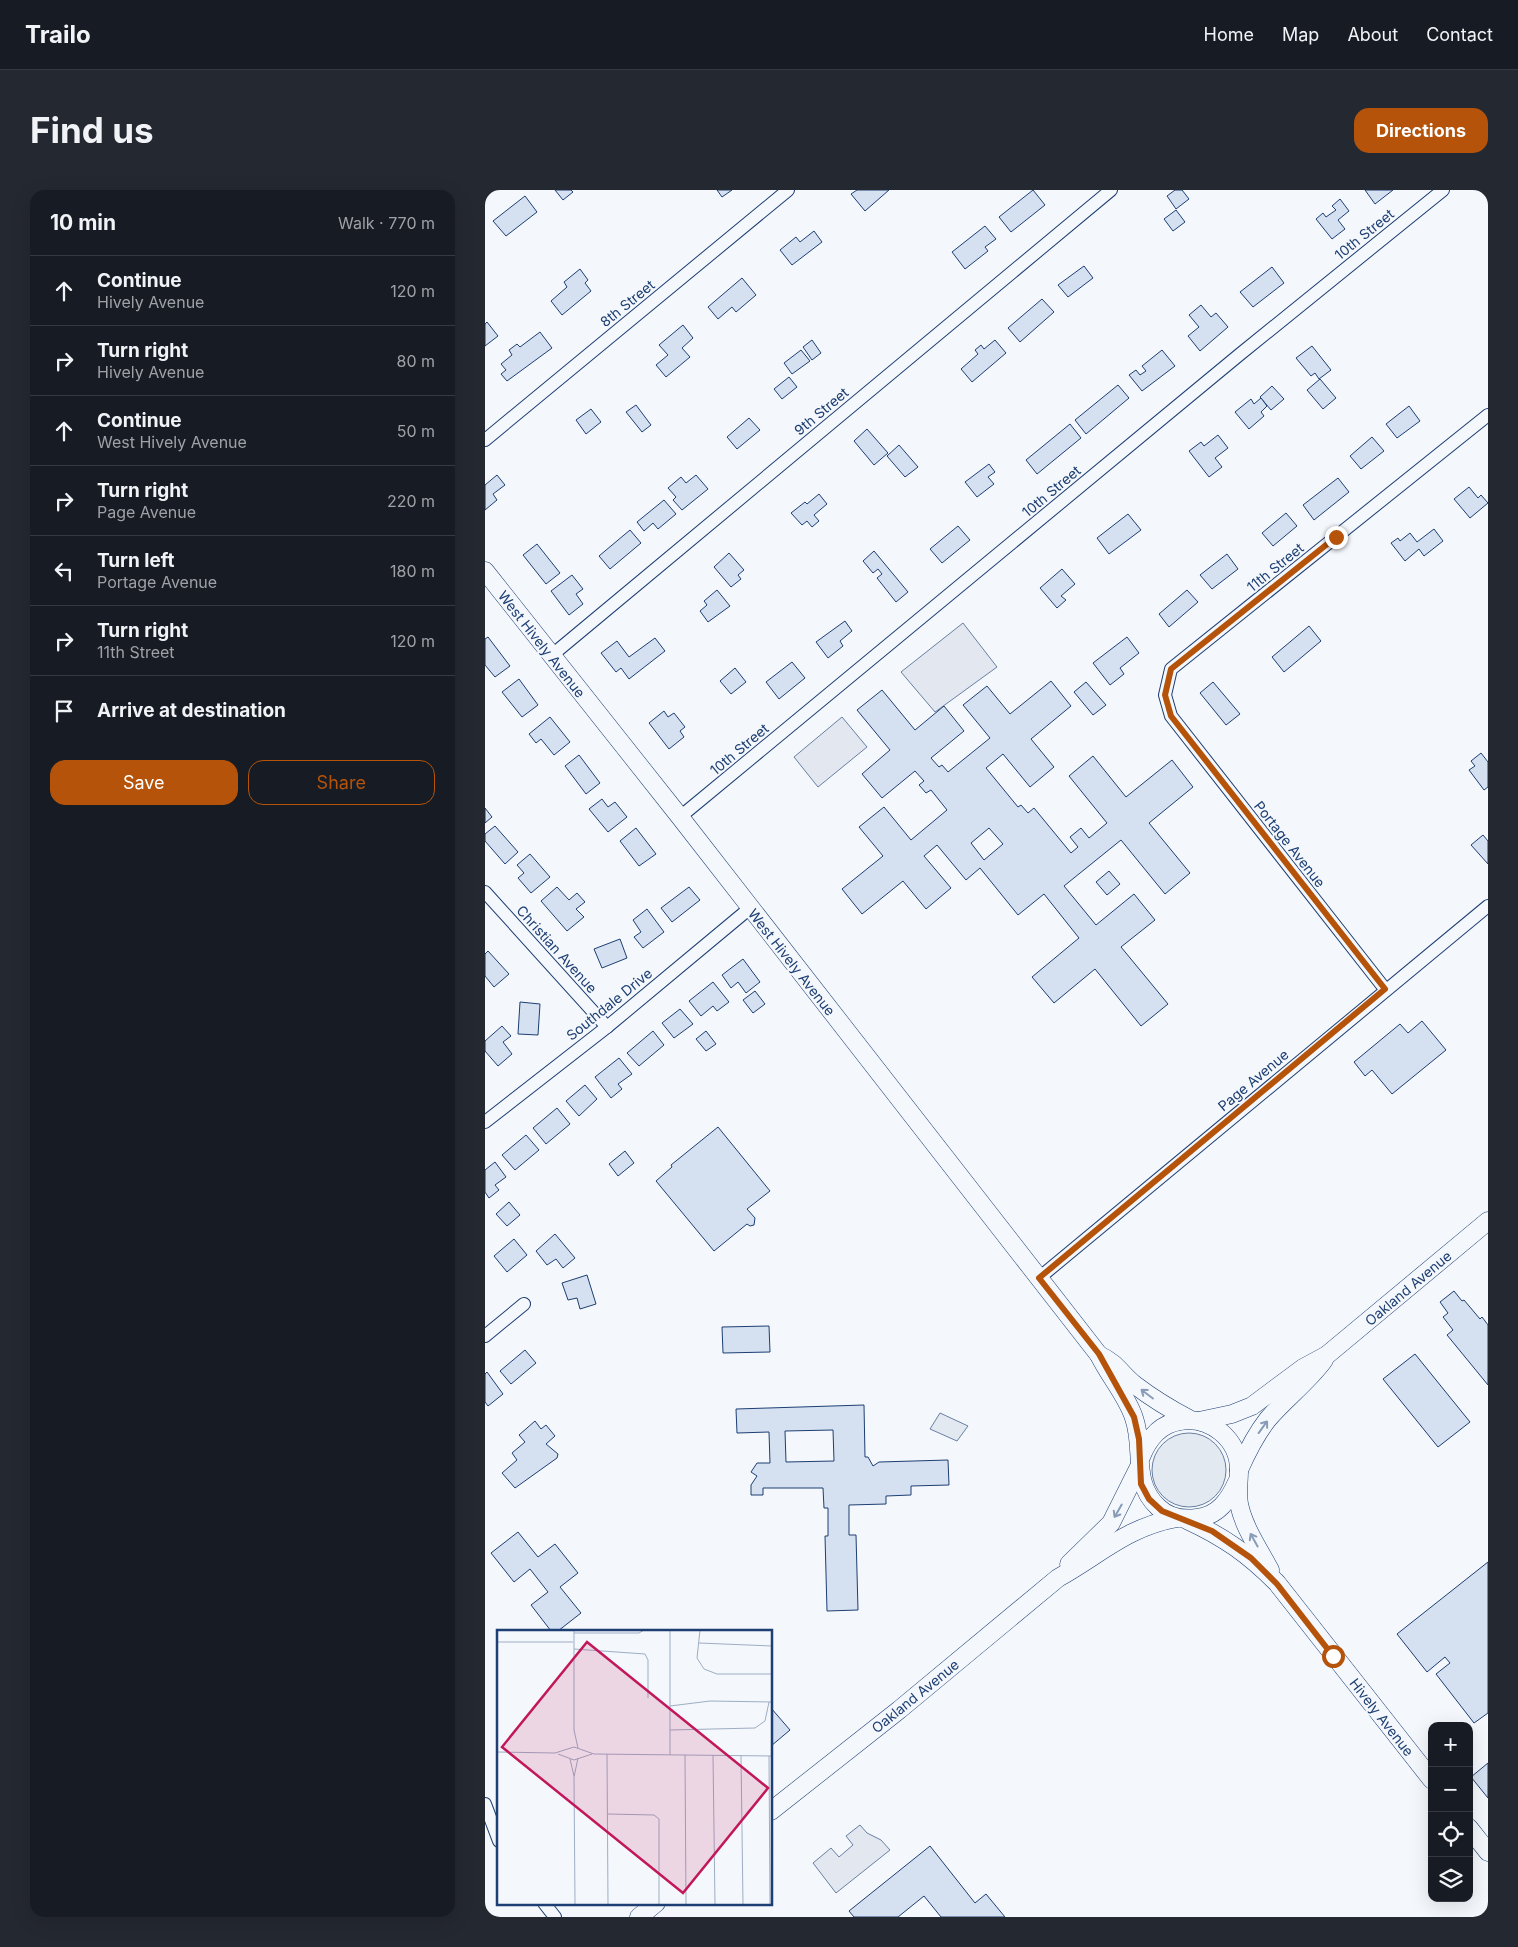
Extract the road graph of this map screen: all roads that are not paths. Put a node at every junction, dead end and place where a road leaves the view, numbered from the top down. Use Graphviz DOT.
graph roads {
  1 [pos="788,190"];
  2 [pos="1111,190"];
  3 [pos="1443,190"];
  4 [pos="1488,415"];
  5 [pos="485,440"];
  6 [pos="485,571"];
  7 [pos="551,656"];
  8 [pos="1171,716"];
  9 [pos="680,817"];
  10 [pos="485,892"];
  11 [pos="1488,906"];
  12 [pos="750,908"];
  13 [pos="1385,989"];
  14 [pos="607,1027"];
  15 [pos="485,1122"];
  16 [pos="1488,1222"];
  17 [pos="1039,1278"];
  18 [pos="524,1304"];
  19 [pos="485,1336"];
  20 [pos="1099,1354"];
  21 [pos="1327,1355"];
  22 [pos="1194,1420"];
  23 [pos="1140,1462"];
  24 [pos="1238,1476"];
  25 [pos="1182,1519"];
  26 [pos="1058,1578"];
  27 [pos="1277,1584"];
  28 [pos="1428,1775"];
  29 [pos="485,1804"];
  30 [pos="773,1809"];
  31 [pos="1473,1833"];
  32 [pos="497,1835"];
  33 [pos="1488,1852"];
  34 [pos="545,1904"];
  35 [pos="655,1904"];
  36 [pos="555,1917"];
  37 [pos="639,1917"];
  1 -- 5 [label="street, 8th Street"];
  2 -- 7 [label="street, 9th Street"];
  3 -- 9 [label="street, 10th Street"];
  4 -- 8 [label="street, 11th Street"];
  6 -- 7 [label="street, West Hively Avenue"];
  7 -- 9 [label="street, West Hively Avenue"];
  8 -- 13 [label="street, Portage Avenue"];
  9 -- 12 [label="street, West Hively Avenue"];
  10 -- 14 [label="street, Christian Avenue"];
  11 -- 13 [label="street, Page Avenue"];
  12 -- 14 [label="street, Southdale Drive"];
  12 -- 17 [label="street, West Hively Avenue"];
  13 -- 17 [label="street, Page Avenue"];
  14 -- 15 [label="street, Southdale Drive"];
  16 -- 21 [label="street, Oakland Avenue"];
  17 -- 20 [label="street, West Hively Avenue"];
  18 -- 19 [label="street"];
  22 -- 20 [label="street, Hively Avenue, one-way"];
  20 -- 23 [label="street, Hively Avenue"];
  21 -- 22 [label="street, Oakland Avenue"];
  24 -- 21 [label="street, Oakland Avenue, one-way"];
  22 -- 23 [label="street"];
  22 -- 24 [label="street, Hively Avenue"];
  23 -- 25 [label="street, Hively Avenue"];
  23 -- 26 [label="street, Oakland Avenue, one-way"];
  24 -- 25 [label="street"];
  27 -- 24 [label="street, Hively Avenue, one-way"];
  25 -- 26 [label="street, Oakland Avenue"];
  25 -- 27 [label="street, Hively Avenue"];
  26 -- 30 [label="street, Oakland Avenue"];
  27 -- 28 [label="street, Hively Avenue"];
  29 -- 32 [label="street"];
  31 -- 33 [label="street"];
  34 -- 36 [label="street"];
  35 -- 37 [label="street"];
}
